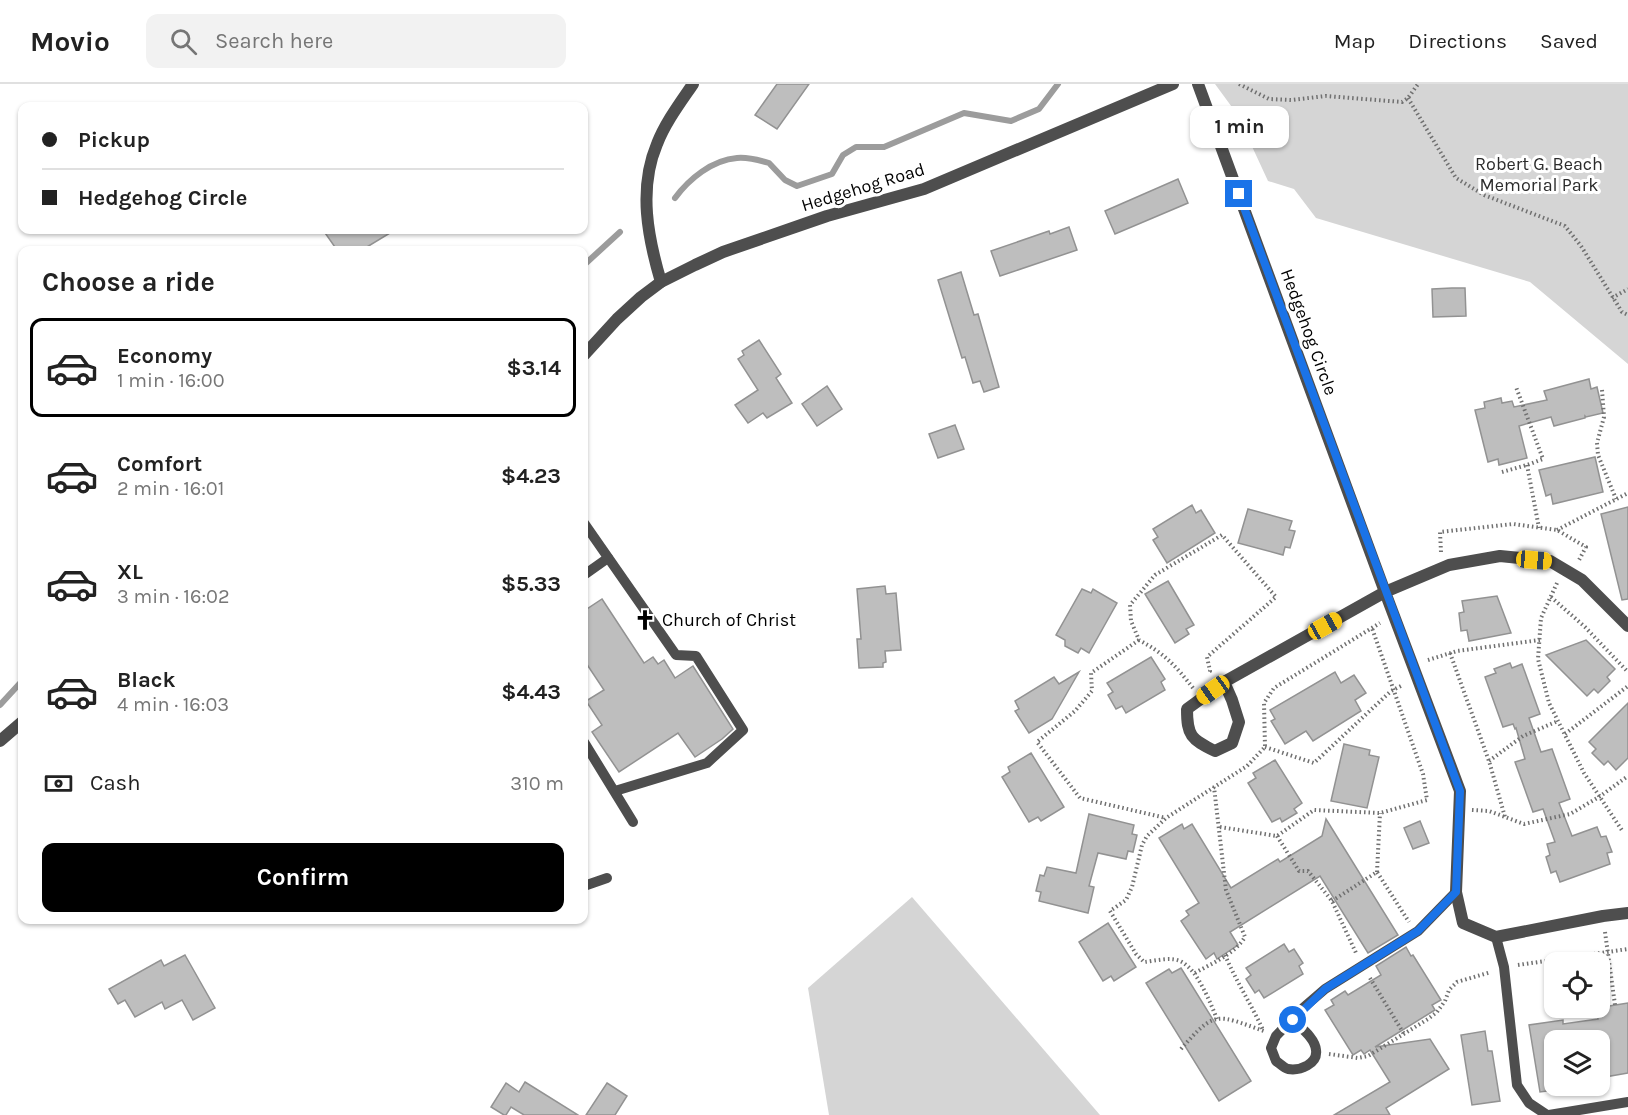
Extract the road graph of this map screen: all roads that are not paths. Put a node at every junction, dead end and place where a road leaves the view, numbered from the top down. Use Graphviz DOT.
graph roads {
  1 [pos="693,84"];
  2 [pos="1173,84"];
  3 [pos="1198,84"];
  4 [pos="661,282"];
  5 [pos="588,351"];
  6 [pos="588,529"];
  7 [pos="608,558"];
  8 [pos="588,571"];
  9 [pos="1385,592"];
  10 [pos="1628,626"];
  11 [pos="1224,682"];
  12 [pos="18,725"];
  13 [pos="0,741"];
  14 [pos="588,748"];
  15 [pos="615,791"];
  16 [pos="633,822"];
  17 [pos="607,878"];
  18 [pos="588,885"];
  19 [pos="1456,892"];
  20 [pos="1628,914"];
  21 [pos="1496,937"];
  22 [pos="1293,1020"];
  23 [pos="1628,1102"];
  24 [pos="1548,1115"];
  1 -- 4 [label="street"];
  2 -- 4 [label="street, Hedgehog Road"];
  3 -- 9 [label="street, Hedgehog Circle"];
  4 -- 5 [label="street, Hedgehog Road"];
  6 -- 7 [label="lane"];
  7 -- 8 [label="lane"];
  7 -- 15 [label="lane"];
  9 -- 10 [label="street"];
  9 -- 11 [label="street"];
  9 -- 19 [label="street, Hedgehog Circle"];
  11 -- 11 [label="street"];
  12 -- 13 [label="street"];
  14 -- 15 [label="lane"];
  15 -- 16 [label="lane"];
  17 -- 18 [label="lane"];
  19 -- 21 [label="street, Hedgehog Circle"];
  19 -- 22 [label="lane"];
  20 -- 21 [label="street"];
  21 -- 24 [label="lane"];
  22 -- 22 [label="lane"];
  23 -- 24 [label="lane"];
}
